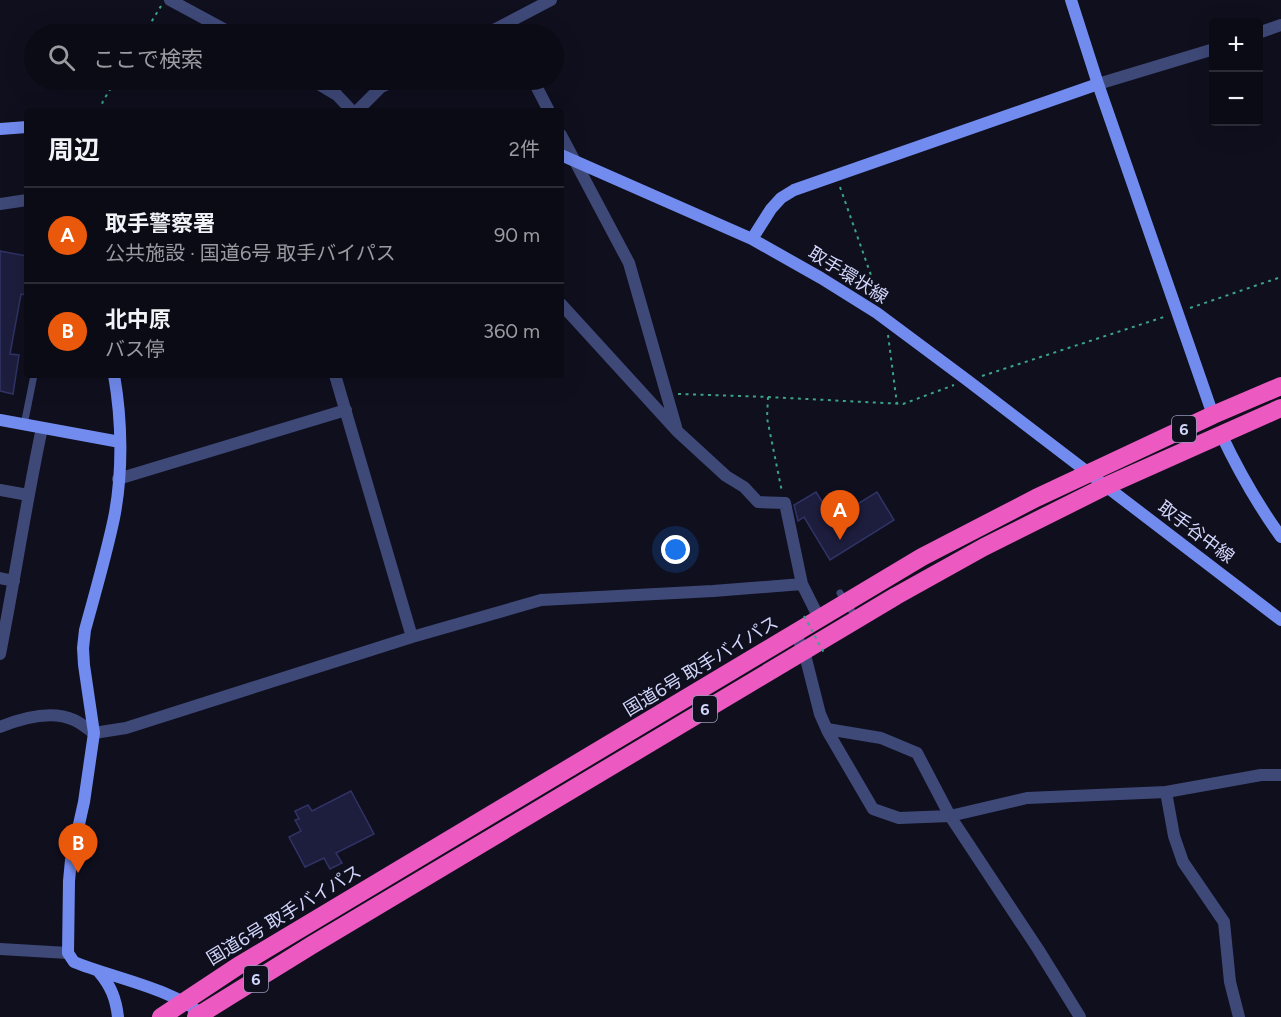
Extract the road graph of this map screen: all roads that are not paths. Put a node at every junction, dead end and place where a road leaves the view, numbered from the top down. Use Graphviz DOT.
graph roads {
  1 [pos="170,0"];
  2 [pos="551,0"];
  3 [pos="1071,0"];
  4 [pos="214,24"];
  5 [pos="515,24"];
  6 [pos="1281,25"];
  7 [pos="1263,31"];
  8 [pos="1209,51"];
  9 [pos="1098,84"];
  10 [pos="329,90"];
  11 [pos="378,90"];
  12 [pos="538,90"];
  13 [pos="349,108"];
  14 [pos="360,108"];
  15 [pos="547,108"];
  16 [pos="24,127"];
  17 [pos="0,129"];
  18 [pos="564,141"];
  19 [pos="564,156"];
  20 [pos="573,160"];
  21 [pos="24,200"];
  22 [pos="0,204"];
  23 [pos="752,238"];
  24 [pos="564,307"];
  25 [pos="33,378"];
  26 [pos="114,378"];
  27 [pos="336,378"];
  28 [pos="1281,386"];
  29 [pos="1281,408"];
  30 [pos="346,410"];
  31 [pos="1214,415"];
  32 [pos="0,420"];
  33 [pos="24,424"];
  34 [pos="42,428"];
  35 [pos="677,431"];
  36 [pos="1221,434"];
  37 [pos="120,442"];
  38 [pos="1089,473"];
  39 [pos="118,479"];
  40 [pos="1106,486"];
  41 [pos="0,490"];
  42 [pos="28,495"];
  43 [pos="1281,537"];
  44 [pos="0,578"];
  45 [pos="14,581"];
  46 [pos="802,584"];
  47 [pos="844,598"];
  48 [pos="812,618"];
  49 [pos="857,619"];
  50 [pos="1281,620"];
  51 [pos="795,634"];
  52 [pos="412,637"];
  53 [pos="804,651"];
  54 [pos="0,654"];
  55 [pos="0,727"];
  56 [pos="827,729"];
  57 [pos="94,734"];
  58 [pos="1281,775"];
  59 [pos="1166,792"];
  60 [pos="950,816"];
  61 [pos="0,949"];
  62 [pos="68,953"];
  63 [pos="99,971"];
  64 [pos="183,1002"];
  65 [pos="201,1016"];
  66 [pos="118,1017"];
  67 [pos="161,1017"];
  68 [pos="1080,1017"];
  69 [pos="1239,1017"];
  1 -- 4 [label="street"];
  2 -- 5 [label="street"];
  3 -- 9 [label="street"];
  6 -- 7 [label="street"];
  8 -- 9 [label="street"];
  9 -- 23 [label="street"];
  9 -- 31 [label="street"];
  10 -- 13 [label="street"];
  11 -- 14 [label="street"];
  12 -- 15 [label="street"];
  16 -- 17 [label="street"];
  18 -- 20 [label="street"];
  19 -- 20 [label="street, 取手環状線"];
  20 -- 23 [label="street, 取手環状線"];
  20 -- 35 [label="street"];
  21 -- 22 [label="street"];
  23 -- 38 [label="street, 取手環状線"];
  24 -- 35 [label="street"];
  25 -- 33 [label="lane"];
  26 -- 37 [label="street"];
  27 -- 30 [label="street"];
  28 -- 31 [label="highway, 国道6号 取手バイパス / 6"];
  29 -- 36 [label="highway, 6"];
  30 -- 39 [label="street"];
  30 -- 52 [label="street"];
  31 -- 38 [label="highway, 国道6号 取手バイパス / 6"];
  32 -- 33 [label="street"];
  33 -- 34 [label="street"];
  34 -- 37 [label="street"];
  34 -- 42 [label="street"];
  35 -- 46 [label="street"];
  36 -- 40 [label="highway, 6"];
  36 -- 43 [label="street"];
  37 -- 39 [label="street"];
  38 -- 40 [label="street, 取手谷中線"];
  38 -- 47 [label="highway, 国道6号 取手バイパス / 6"];
  39 -- 57 [label="street"];
  40 -- 49 [label="highway, 6"];
  40 -- 50 [label="street, 取手谷中線"];
  41 -- 42 [label="street"];
  42 -- 45 [label="street"];
  44 -- 45 [label="street"];
  45 -- 54 [label="street"];
  46 -- 48 [label="street"];
  46 -- 52 [label="street"];
  47 -- 48 [label="highway, 国道6号 取手バイパス / 6"];
  47 -- 49 [label="lane"];
  48 -- 51 [label="highway, 国道6号 取手バイパス / 6"];
  49 -- 53 [label="highway, 6"];
  51 -- 53 [label="street"];
  51 -- 64 [label="highway, 国道6号 取手バイパス / 6"];
  52 -- 57 [label="street"];
  53 -- 56 [label="street"];
  53 -- 65 [label="highway, 6"];
  55 -- 57 [label="street"];
  56 -- 60 [label="street"];
  56 -- 60 [label="street"];
  57 -- 62 [label="street"];
  58 -- 59 [label="street"];
  59 -- 60 [label="street"];
  59 -- 69 [label="street"];
  60 -- 68 [label="street"];
  61 -- 62 [label="street"];
  62 -- 63 [label="street"];
  63 -- 64 [label="street"];
  63 -- 66 [label="street"];
  64 -- 65 [label="street"];
  64 -- 67 [label="highway, 国道6号 取手バイパス / 6"];
}
